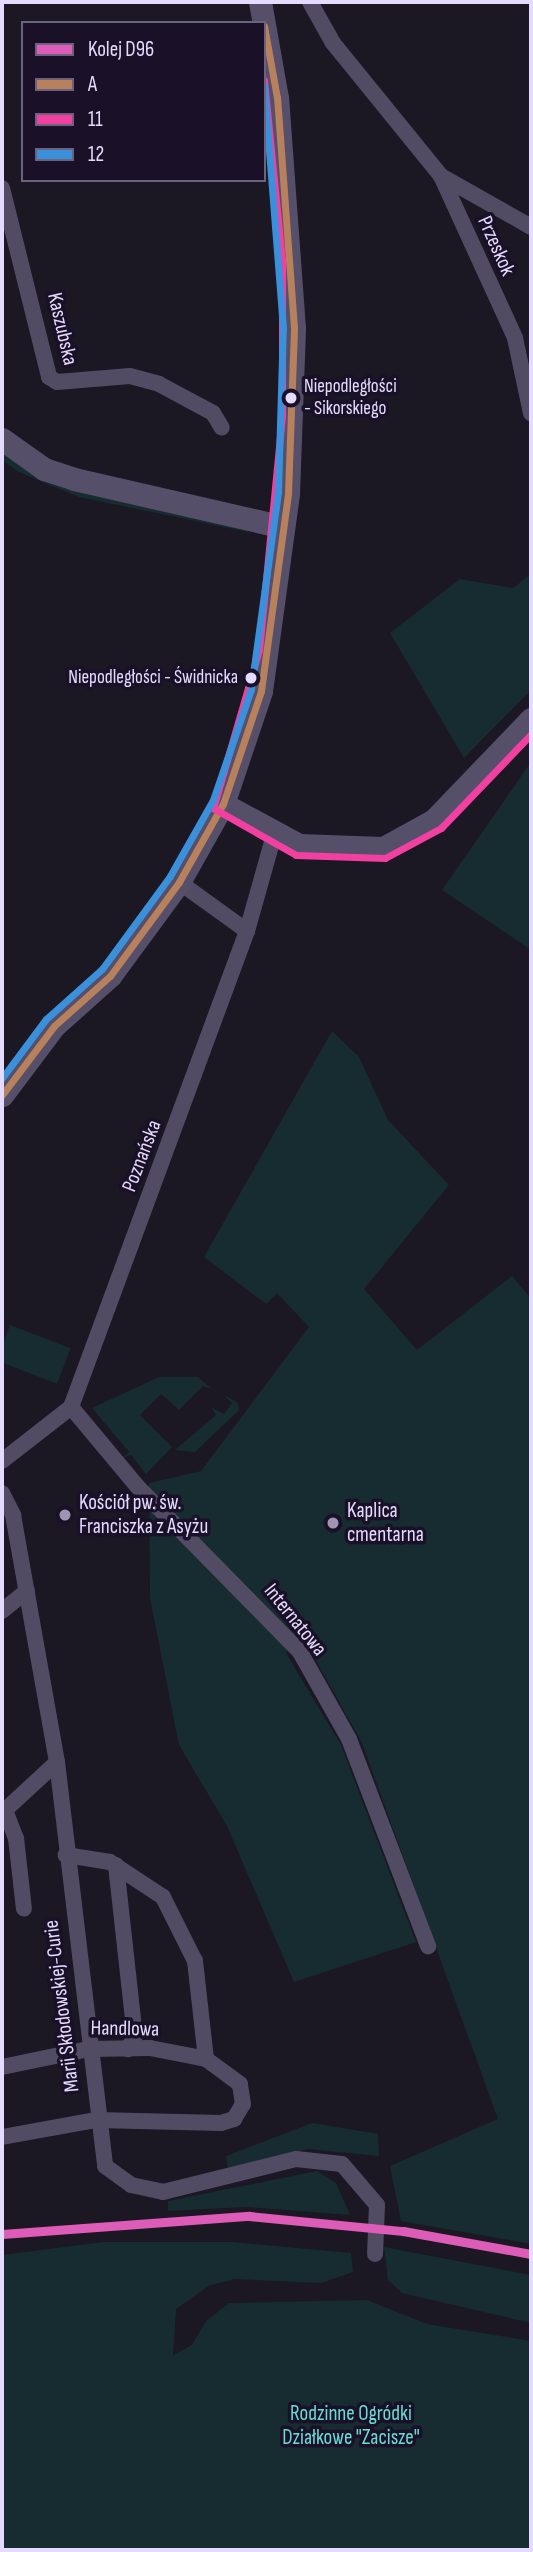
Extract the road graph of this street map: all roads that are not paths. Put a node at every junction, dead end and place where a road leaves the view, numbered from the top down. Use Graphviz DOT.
graph roads {
  1 [pos="260,2"];
  2 [pos="310,2"];
  3 [pos="264,21"];
  4 [pos="266,29"];
  5 [pos="442,176"];
  6 [pos="2,188"];
  7 [pos="531,227"];
  8 [pos="531,413"];
  9 [pos="222,428"];
  10 [pos="2,439"];
  11 [pos="283,527"];
  12 [pos="531,719"];
  13 [pos="223,804"];
  14 [pos="274,835"];
  15 [pos="179,882"];
  16 [pos="247,931"];
  17 [pos="2,1095"];
  18 [pos="71,1407"];
  19 [pos="2,1461"];
  20 [pos="2,1493"];
  21 [pos="27,1591"];
  22 [pos="2,1611"];
  23 [pos="57,1762"];
  24 [pos="4,1811"];
  25 [pos="66,1855"];
  26 [pos="116,1865"];
  27 [pos="24,1909"];
  28 [pos="428,1946"];
  29 [pos="89,2049"];
  30 [pos="128,2049"];
  31 [pos="206,2059"];
  32 [pos="2,2067"];
  33 [pos="96,2120"];
  34 [pos="2,2137"];
  35 [pos="375,2254"];
  1 -- 3 [label="main road"];
  2 -- 5 [label="street, Przeskok"];
  4 -- 11 [label="main road"];
  5 -- 7 [label="street, Przeskok"];
  5 -- 8 [label="street, Przeskok"];
  6 -- 9 [label="street, Kaszubska"];
  10 -- 11 [label="main road"];
  11 -- 13 [label="main road"];
  12 -- 14 [label="main road"];
  13 -- 14 [label="main road"];
  13 -- 15 [label="main road"];
  14 -- 16 [label="street, Poznańska"];
  15 -- 16 [label="street"];
  15 -- 17 [label="main road"];
  16 -- 18 [label="street, Poznańska"];
  18 -- 19 [label="street"];
  18 -- 28 [label="street, Internatowa"];
  20 -- 21 [label="street, Marii Skłodowskiej-Curie"];
  21 -- 22 [label="street"];
  21 -- 23 [label="street, Marii Skłodowskiej-Curie"];
  23 -- 24 [label="street"];
  23 -- 25 [label="street, Marii Skłodowskiej-Curie"];
  24 -- 27 [label="street"];
  25 -- 26 [label="street"];
  25 -- 29 [label="street, Marii Skłodowskiej-Curie"];
  26 -- 30 [label="street"];
  26 -- 31 [label="street"];
  29 -- 30 [label="street, Handlowa"];
  29 -- 32 [label="street, Handlowa"];
  29 -- 33 [label="street, Marii Skłodowskiej-Curie"];
  30 -- 31 [label="street, Handlowa"];
  31 -- 33 [label="street"];
  33 -- 34 [label="street"];
  33 -- 35 [label="street, Marii Skłodowskiej-Curie"];
}
